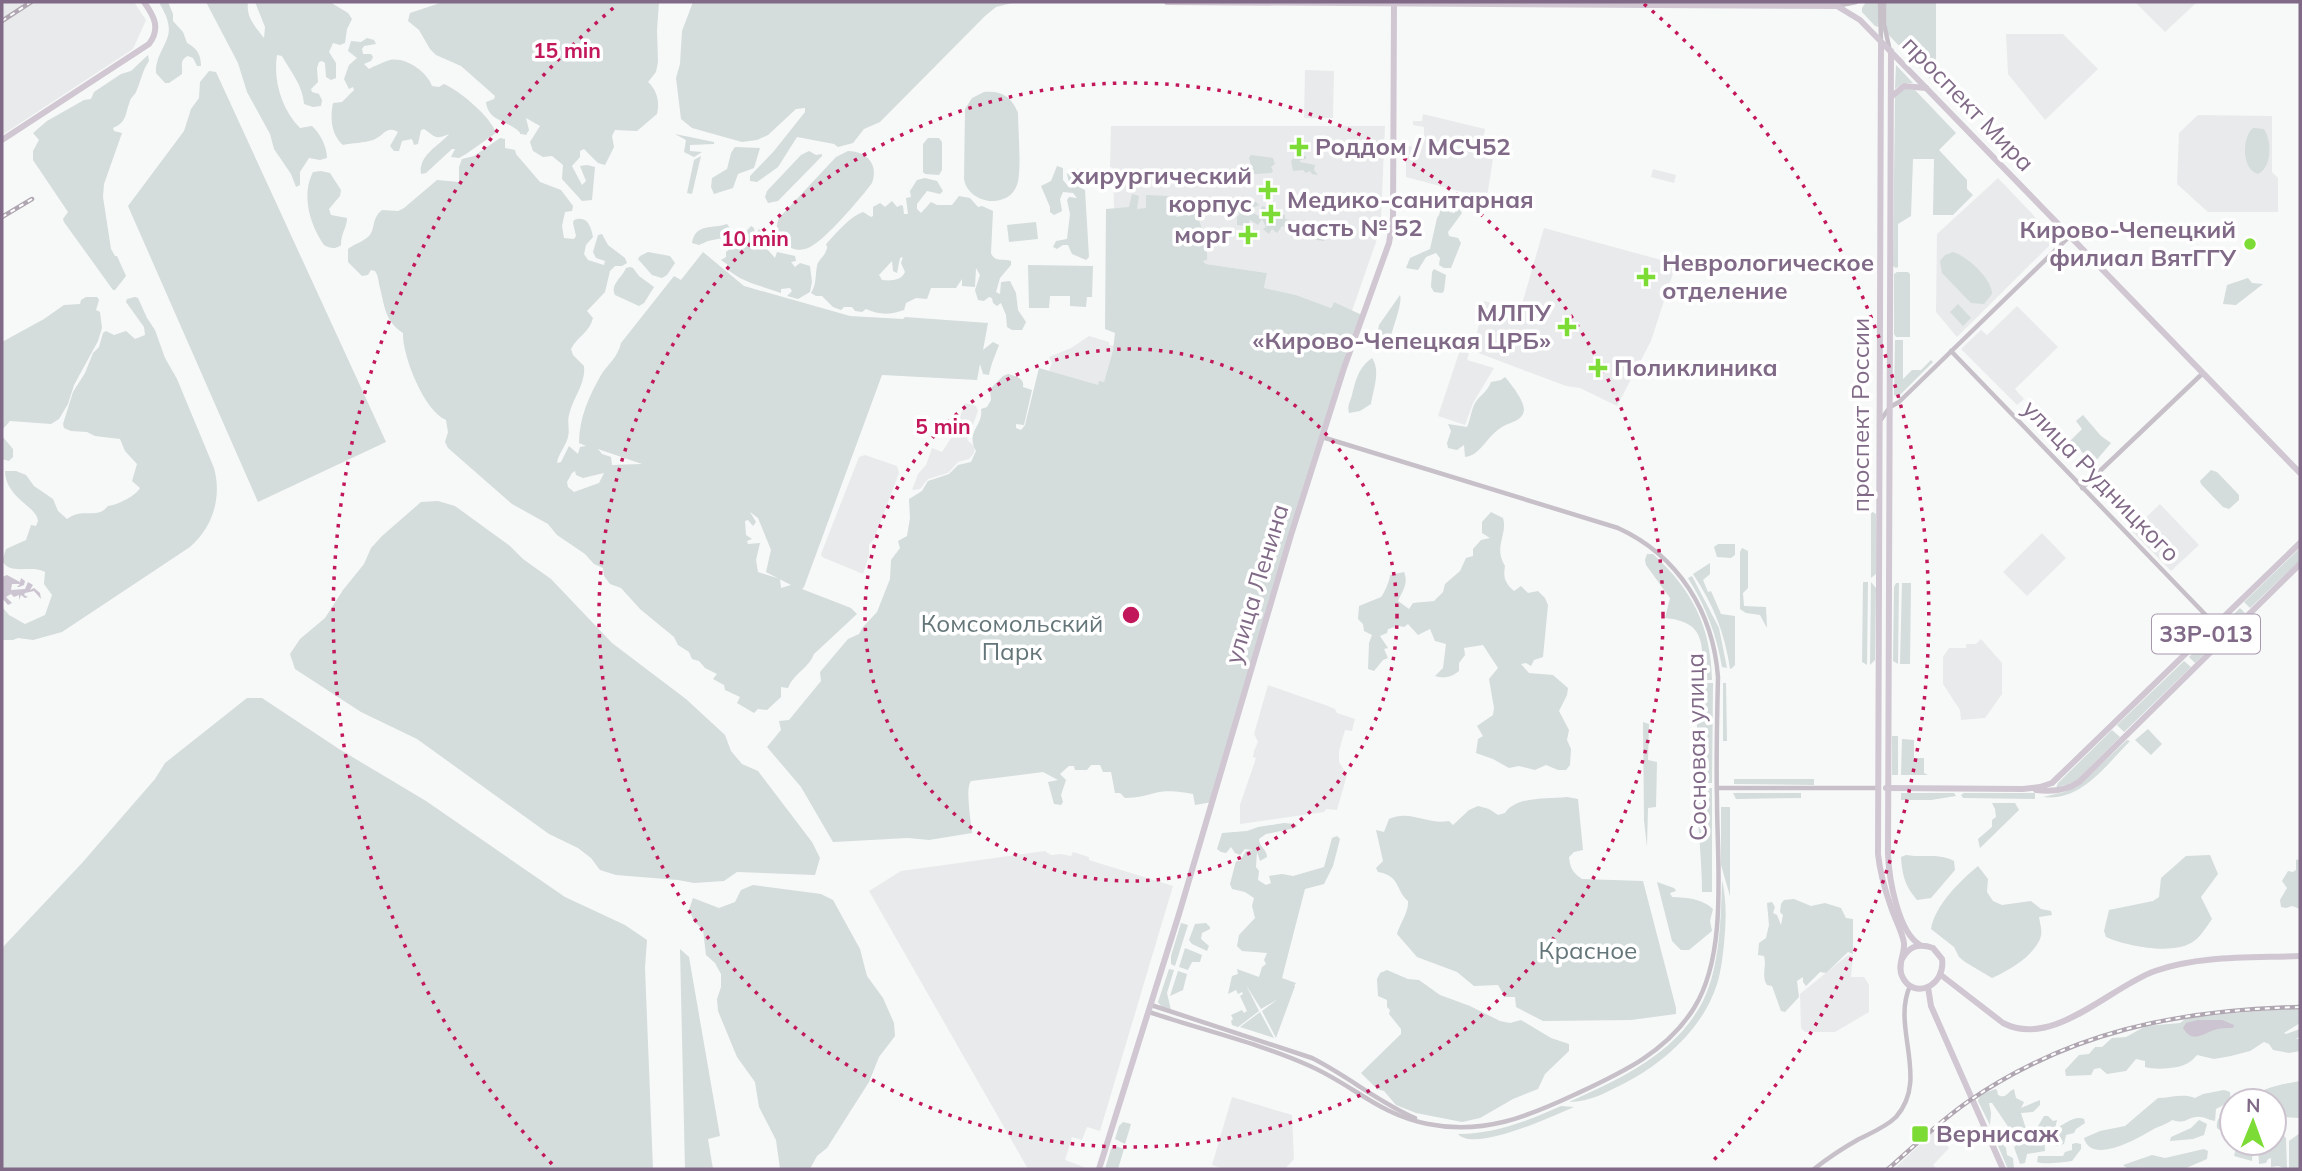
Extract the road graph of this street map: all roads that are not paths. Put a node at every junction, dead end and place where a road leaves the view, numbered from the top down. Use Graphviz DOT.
graph roads {
  1 [pos="144,2"];
  2 [pos="1167,2"];
  3 [pos="1856,2"];
  4 [pos="1882,2"];
  5 [pos="1394,3"];
  6 [pos="1837,6"];
  7 [pos="1881,43"];
  8 [pos="1891,51"];
  9 [pos="1926,88"];
  10 [pos="1891,97"];
  11 [pos="2,140"];
  12 [pos="2070,236"];
  13 [pos="1951,351"];
  14 [pos="2203,373"];
  15 [pos="1890,407"];
  16 [pos="1880,421"];
  17 [pos="1322,437"];
  18 [pos="2300,473"];
  19 [pos="2082,488"];
  20 [pos="2300,543"];
  21 [pos="2300,564"];
  22 [pos="2216,625"];
  23 [pos="2226,636"];
  24 [pos="1717,788"];
  25 [pos="1879,788"];
  26 [pos="1888,788"];
  27 [pos="2023,789"];
  28 [pos="1920,945"];
  29 [pos="2300,956"];
  30 [pos="1902,959"];
  31 [pos="1941,975"];
  32 [pos="1910,985"];
  33 [pos="1928,987"];
  34 [pos="1150,1009"];
  35 [pos="1099,1169"];
  36 [pos="1814,1169"];
  37 [pos="2003,1169"];
  1 -- 11 [label="main road"];
  2 -- 5 [label="main road"];
  3 -- 6 [label="street"];
  4 -- 7 [label="street"];
  4 -- 8 [label="street"];
  5 -- 6 [label="main road"];
  5 -- 17 [label="main road, улица Ленина"];
  6 -- 7 [label="main road, проспект Мира"];
  7 -- 8 [label="main road, проспект Мира"];
  7 -- 16 [label="main road, проспект России"];
  8 -- 9 [label="main road, проспект Мира"];
  8 -- 10 [label="main road, проспект России"];
  9 -- 10 [label="main road"];
  9 -- 12 [label="main road, проспект Мира"];
  10 -- 15 [label="main road, проспект России"];
  12 -- 13 [label="street"];
  12 -- 14 [label="main road, проспект Мира"];
  13 -- 15 [label="street"];
  13 -- 19 [label="street, улица Рудницкого"];
  14 -- 18 [label="main road, проспект Мира"];
  14 -- 19 [label="street"];
  15 -- 16 [label="street"];
  15 -- 26 [label="main road, проспект России"];
  16 -- 25 [label="main road, проспект России"];
  17 -- 24 [label="street, Сосновая улица"];
  17 -- 34 [label="main road, улица Ленина"];
  19 -- 22 [label="street, улица Рудницкого"];
  20 -- 22 [label="main road, 33Р-013"];
  21 -- 23 [label="main road, 33Р-013"];
  22 -- 23 [label="street, улица Рудницкого"];
  22 -- 27 [label="main road, 33Р-013"];
  23 -- 27 [label="main road, 33Р-013"];
  24 -- 25 [label="street"];
  24 -- 34 [label="street, Сосновая улица"];
  25 -- 26 [label="main road, 33Р-013"];
  25 -- 30 [label="main road, проспект России"];
  26 -- 27 [label="main road, 33Р-013"];
  26 -- 28 [label="main road, проспект России"];
  28 -- 30 [label="main road"];
  28 -- 31 [label="main road"];
  29 -- 31 [label="main road"];
  30 -- 32 [label="main road"];
  31 -- 33 [label="main road"];
  32 -- 33 [label="main road"];
  32 -- 36 [label="street"];
  33 -- 37 [label="main road"];
  34 -- 35 [label="main road, улица Ленина"];
}
